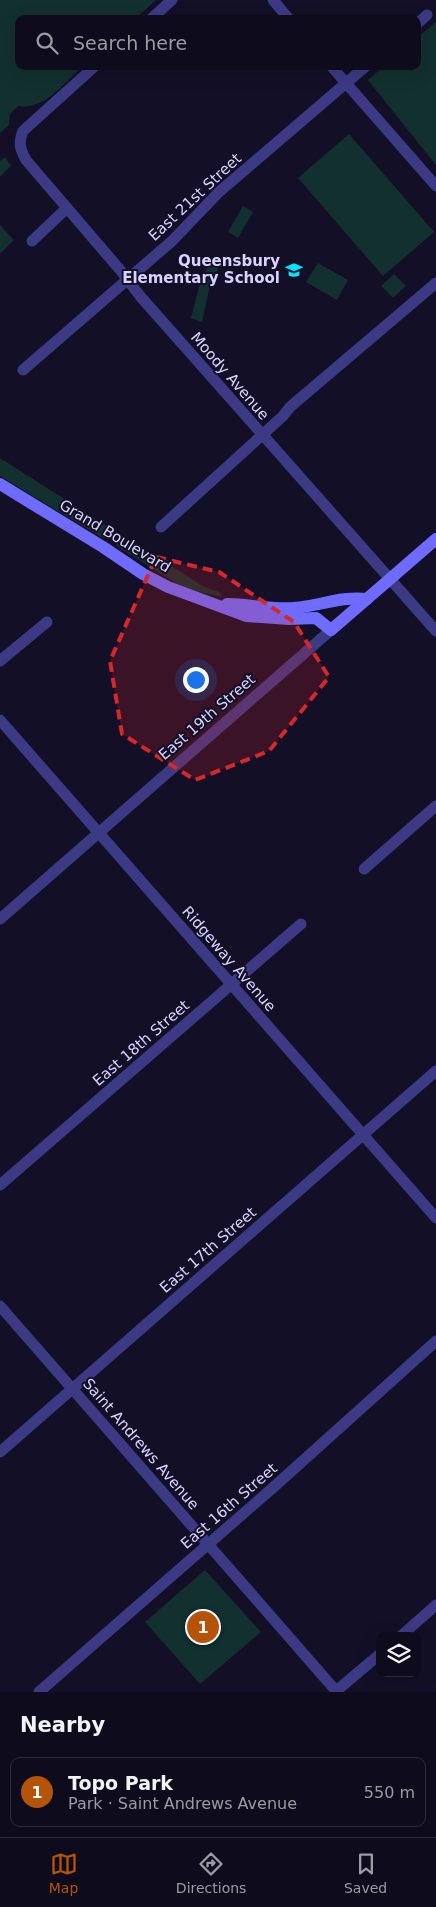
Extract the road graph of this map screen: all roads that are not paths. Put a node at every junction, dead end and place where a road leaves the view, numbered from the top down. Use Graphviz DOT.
graph roads {
  1 [pos="172,0"];
  2 [pos="272,0"];
  3 [pos="155,15"];
  4 [pos="285,15"];
  5 [pos="428,15"];
  6 [pos="421,21"];
  7 [pos="91,70"];
  8 [pos="335,70"];
  9 [pos="361,70"];
  10 [pos="346,83"];
  11 [pos="436,186"];
  12 [pos="68,208"];
  13 [pos="32,241"];
  14 [pos="128,280"];
  15 [pos="436,283"];
  16 [pos="23,370"];
  17 [pos="262,435"];
  18 [pos="0,484"];
  19 [pos="161,527"];
  20 [pos="436,539"];
  21 [pos="389,580"];
  22 [pos="367,599"];
  23 [pos="217,605"];
  24 [pos="47,622"];
  25 [pos="331,630"];
  26 [pos="436,632"];
  27 [pos="0,661"];
  28 [pos="0,720"];
  29 [pos="436,806"];
  30 [pos="98,833"];
  31 [pos="364,870"];
  32 [pos="0,919"];
  33 [pos="301,924"];
  34 [pos="231,984"];
  35 [pos="436,1071"];
  36 [pos="364,1134"];
  37 [pos="0,1185"];
  38 [pos="436,1218"];
  39 [pos="0,1306"];
  40 [pos="436,1340"];
  41 [pos="73,1388"];
  42 [pos="0,1452"];
  43 [pos="208,1544"];
  44 [pos="436,1605"];
  45 [pos="406,1632"];
  46 [pos="376,1657"];
  47 [pos="39,1692"];
  48 [pos="336,1692"];
  1 -- 3 [label="street"];
  2 -- 4 [label="street"];
  5 -- 6 [label="street"];
  7 -- 12 [label="street, Moody Avenue"];
  8 -- 10 [label="street"];
  9 -- 10 [label="street, East 21st Street"];
  10 -- 11 [label="street"];
  10 -- 14 [label="street, East 21st Street"];
  12 -- 13 [label="street"];
  12 -- 14 [label="street, Moody Avenue"];
  14 -- 16 [label="street, East 21st Street"];
  14 -- 17 [label="street, Moody Avenue"];
  15 -- 17 [label="street"];
  17 -- 19 [label="street"];
  17 -- 21 [label="street, Moody Avenue"];
  18 -- 23 [label="street, Grand Boulevard"];
  20 -- 21 [label="street, East 19th Street"];
  21 -- 22 [label="street, East 19th Street"];
  21 -- 26 [label="street, Moody Avenue"];
  22 -- 23 [label="street, Grand Boulevard"];
  22 -- 25 [label="street, East 19th Street"];
  23 -- 25 [label="street, Grand Boulevard"];
  24 -- 27 [label="street"];
  25 -- 30 [label="street, East 19th Street"];
  28 -- 30 [label="street, Ridgeway Avenue"];
  29 -- 31 [label="street"];
  30 -- 32 [label="street, East 19th Street"];
  30 -- 34 [label="street, Ridgeway Avenue"];
  33 -- 34 [label="street, East 18th Street"];
  34 -- 36 [label="street, Ridgeway Avenue"];
  34 -- 37 [label="street, East 18th Street"];
  35 -- 36 [label="street, East 17th Street"];
  36 -- 38 [label="street, Ridgeway Avenue"];
  36 -- 41 [label="street, East 17th Street"];
  39 -- 41 [label="street, Saint Andrews Avenue"];
  40 -- 43 [label="street, East 16th Street"];
  41 -- 42 [label="street, East 17th Street"];
  41 -- 43 [label="street, Saint Andrews Avenue"];
  43 -- 47 [label="street, East 16th Street"];
  43 -- 48 [label="street, Saint Andrews Avenue"];
  44 -- 45 [label="street"];
  46 -- 48 [label="street"];
}
